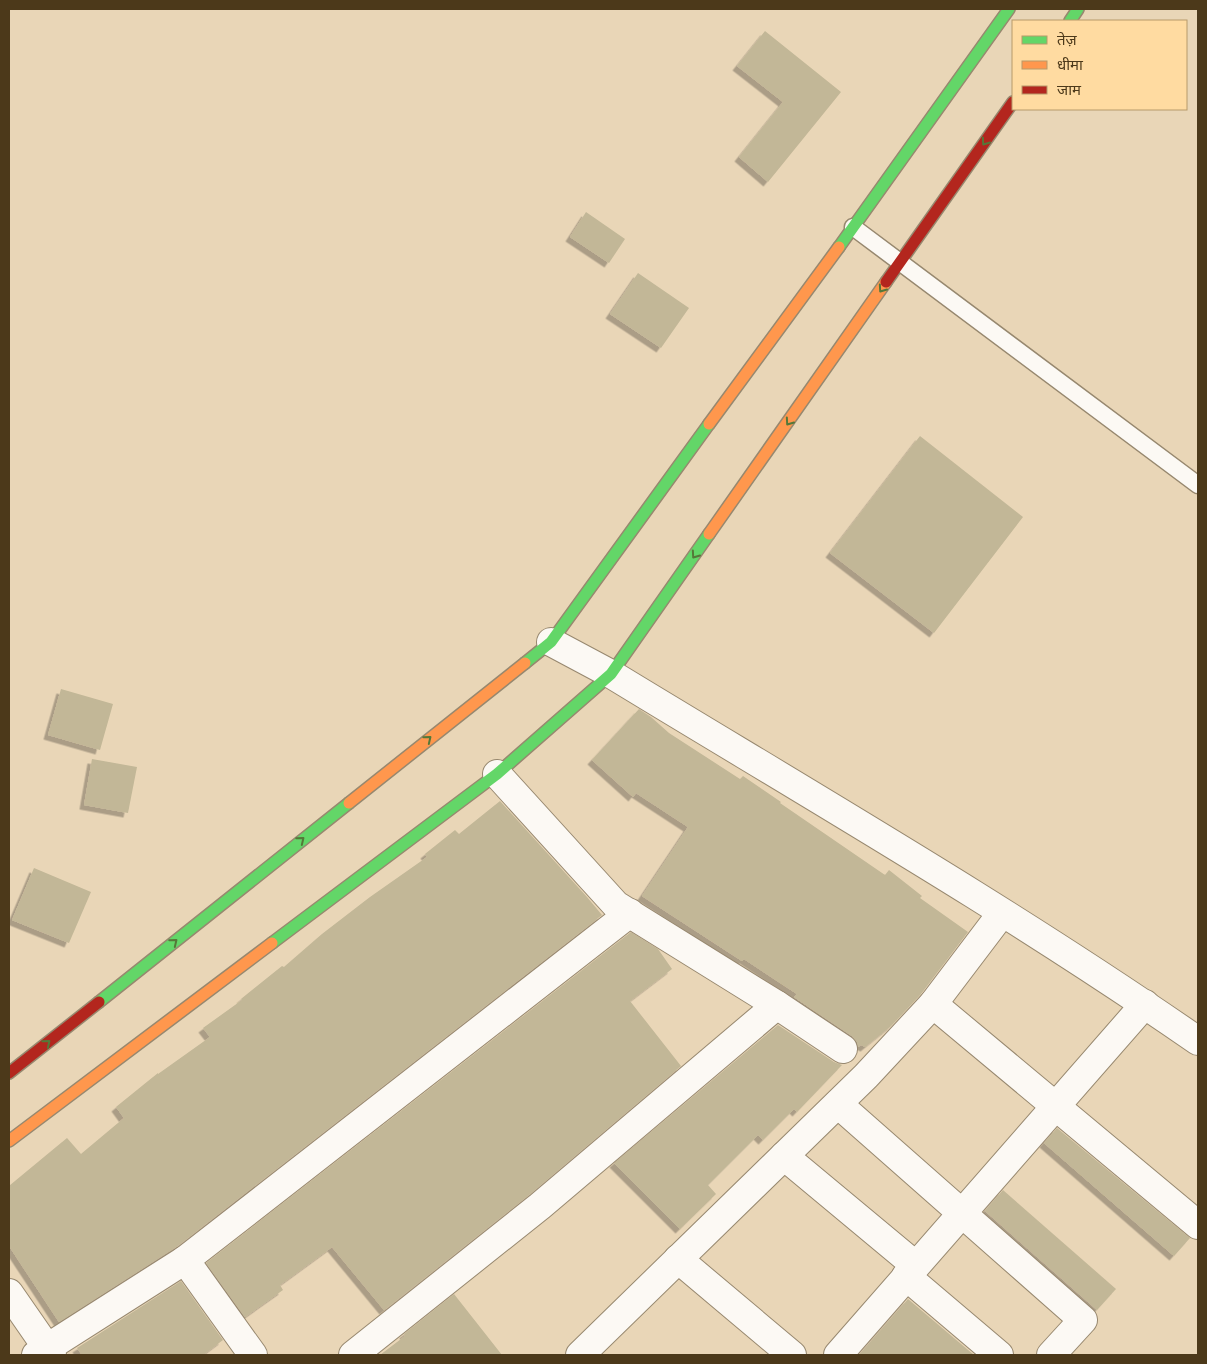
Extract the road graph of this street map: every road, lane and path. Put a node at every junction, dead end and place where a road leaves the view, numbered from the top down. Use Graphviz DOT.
graph roads {
  1 [pos="1010,9"];
  2 [pos="1078,9"];
  3 [pos="1071,20"];
  4 [pos="1012,103"];
  5 [pos="853,227"];
  6 [pos="900,264"];
  7 [pos="1198,484"];
  8 [pos="551,642"];
  9 [pos="611,674"];
  10 [pos="497,774"];
  11 [pos="630,912"];
  12 [pos="1002,913"];
  13 [pos="933,1004"];
  14 [pos="1145,1004"];
  15 [pos="777,1005"];
  16 [pos="1198,1041"];
  17 [pos="843,1049"];
  18 [pos="9,1073"];
  19 [pos="838,1104"];
  20 [pos="1056,1106"];
  21 [pos="9,1141"];
  22 [pos="784,1156"];
  23 [pos="962,1213"];
  24 [pos="1198,1225"];
  25 [pos="678,1259"];
  26 [pos="185,1260"];
  27 [pos="911,1271"];
  28 [pos="9,1293"];
  29 [pos="594,1351"];
  30 [pos="45,1353"];
  31 [pos="253,1355"];
  32 [pos="353,1355"];
  33 [pos="792,1355"];
  34 [pos="838,1355"];
  35 [pos="999,1355"];
  36 [pos="1051,1355"];
  1 -- 5 [label="street"];
  2 -- 3 [label="street"];
  4 -- 6 [label="street, one-way"];
  5 -- 6 [label="lane"];
  5 -- 8 [label="street"];
  6 -- 7 [label="lane"];
  6 -- 9 [label="street, one-way"];
  8 -- 9 [label="street"];
  18 -- 8 [label="street, one-way"];
  9 -- 10 [label="street"];
  9 -- 12 [label="street"];
  10 -- 11 [label="street"];
  10 -- 21 [label="street"];
  11 -- 15 [label="street"];
  11 -- 26 [label="street"];
  12 -- 13 [label="street"];
  12 -- 14 [label="street"];
  13 -- 19 [label="street"];
  13 -- 20 [label="street"];
  14 -- 16 [label="street"];
  14 -- 20 [label="street"];
  15 -- 17 [label="street"];
  15 -- 32 [label="street"];
  19 -- 22 [label="street"];
  19 -- 23 [label="street"];
  20 -- 23 [label="street"];
  20 -- 24 [label="street"];
  22 -- 25 [label="street"];
  22 -- 27 [label="street"];
  23 -- 27 [label="street"];
  23 -- 36 [label="street"];
  25 -- 29 [label="street"];
  25 -- 33 [label="street"];
  26 -- 30 [label="street"];
  26 -- 31 [label="street"];
  27 -- 34 [label="street"];
  27 -- 35 [label="street"];
  28 -- 30 [label="street"];
}
